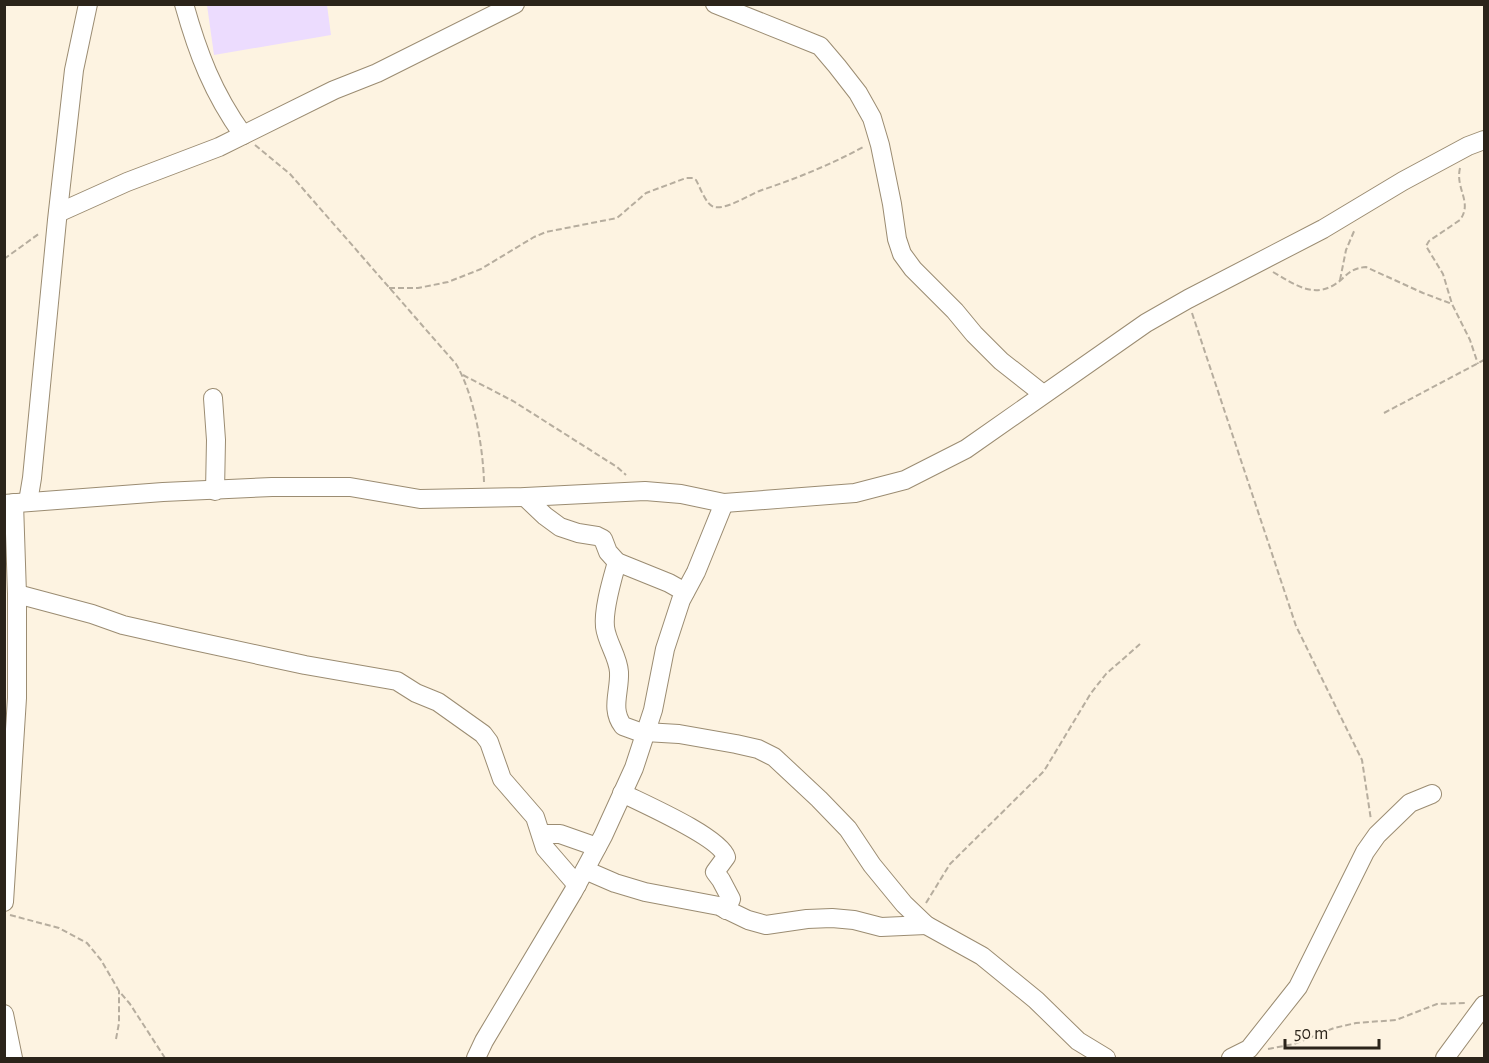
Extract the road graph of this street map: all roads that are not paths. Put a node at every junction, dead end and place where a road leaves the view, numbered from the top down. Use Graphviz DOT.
graph roads {
  1 [pos="88,4"];
  2 [pos="184,4"];
  3 [pos="515,4"];
  4 [pos="715,4"];
  5 [pos="243,135"];
  6 [pos="1476,143"];
  7 [pos="57,216"];
  8 [pos="1042,394"];
  9 [pos="213,398"];
  10 [pos="214,490"];
  11 [pos="525,497"];
  12 [pos="15,503"];
  13 [pos="724,503"];
  14 [pos="617,562"];
  15 [pos="685,592"];
  16 [pos="17,594"];
  17 [pos="645,733"];
  18 [pos="622,793"];
  19 [pos="1432,794"];
  20 [pos="542,834"];
  21 [pos="597,847"];
  22 [pos="581,877"];
  23 [pos="4,902"];
  24 [pos="726,910"];
  25 [pos="920,920"];
  26 [pos="1484,1006"];
  27 [pos="4,1014"];
  28 [pos="13,1059"];
  29 [pos="476,1059"];
  30 [pos="1106,1059"];
  31 [pos="1231,1059"];
  32 [pos="1446,1059"];
  1 -- 7 [label="street"];
  2 -- 5 [label="street"];
  3 -- 5 [label="street"];
  4 -- 8 [label="street"];
  5 -- 7 [label="street"];
  6 -- 8 [label="street"];
  7 -- 12 [label="street"];
  8 -- 13 [label="street"];
  9 -- 10 [label="street"];
  10 -- 11 [label="street"];
  10 -- 12 [label="street"];
  11 -- 13 [label="street"];
  11 -- 14 [label="street"];
  12 -- 16 [label="street"];
  13 -- 15 [label="street"];
  14 -- 15 [label="street"];
  14 -- 17 [label="street"];
  15 -- 17 [label="street"];
  16 -- 20 [label="street"];
  16 -- 23 [label="street"];
  17 -- 18 [label="street"];
  17 -- 25 [label="street"];
  18 -- 21 [label="street"];
  18 -- 24 [label="street"];
  19 -- 31 [label="street"];
  20 -- 21 [label="street"];
  20 -- 22 [label="street"];
  21 -- 22 [label="street"];
  22 -- 24 [label="street"];
  22 -- 29 [label="street"];
  24 -- 25 [label="street"];
  25 -- 30 [label="street"];
  26 -- 32 [label="street"];
  27 -- 28 [label="street"];
}
